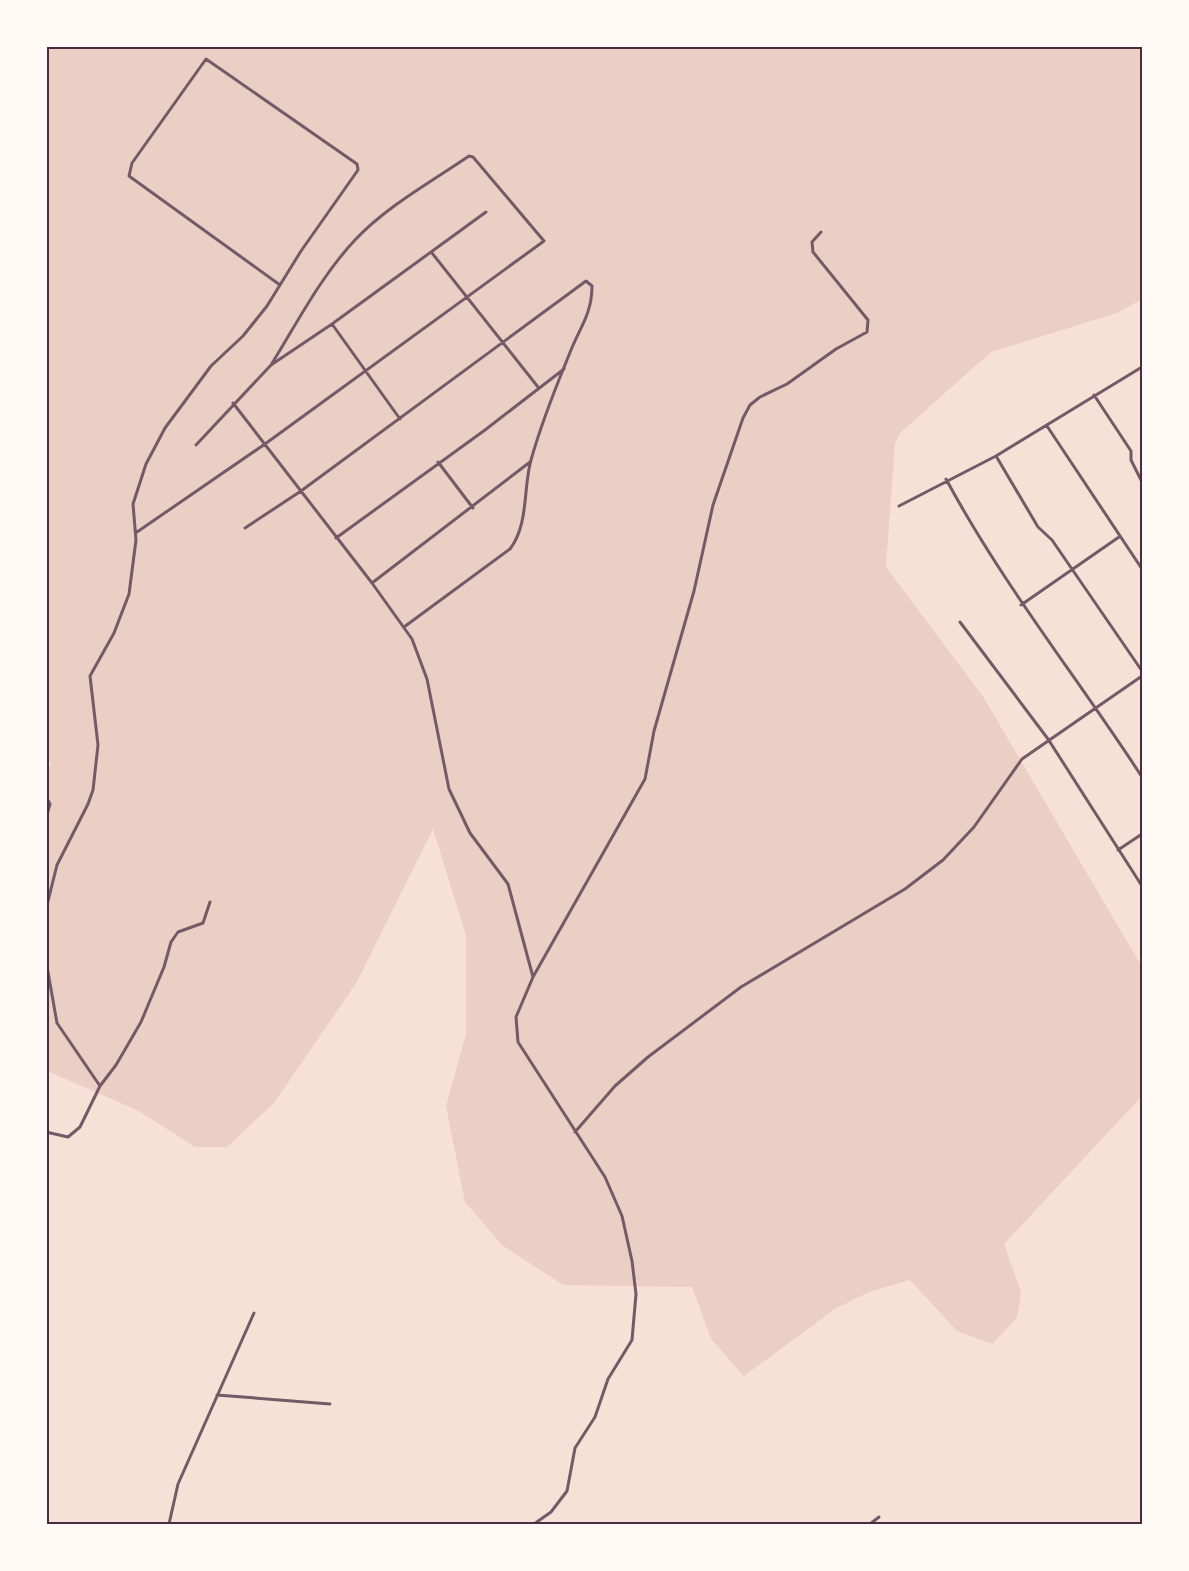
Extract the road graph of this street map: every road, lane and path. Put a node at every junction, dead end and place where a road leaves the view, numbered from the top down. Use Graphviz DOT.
graph roads {
  1 [pos="486,212"];
  2 [pos="821,232"];
  3 [pos="432,253"];
  4 [pos="280,285"];
  5 [pos="469,298"];
  6 [pos="332,324"];
  7 [pos="504,342"];
  8 [pos="271,365"];
  9 [pos="1143,367"];
  10 [pos="564,369"];
  11 [pos="367,370"];
  12 [pos="538,387"];
  13 [pos="1095,395"];
  14 [pos="233,403"];
  15 [pos="400,419"];
  16 [pos="1047,426"];
  17 [pos="265,444"];
  18 [pos="196,445"];
  19 [pos="996,456"];
  20 [pos="438,462"];
  21 [pos="530,462"];
  22 [pos="946,479"];
  23 [pos="1143,482"];
  24 [pos="301,491"];
  25 [pos="898,506"];
  26 [pos="473,508"];
  27 [pos="245,528"];
  28 [pos="136,532"];
  29 [pos="1119,537"];
  30 [pos="336,538"];
  31 [pos="1143,569"];
  32 [pos="1071,570"];
  33 [pos="372,583"];
  34 [pos="1021,605"];
  35 [pos="960,622"];
  36 [pos="405,627"];
  37 [pos="1143,671"];
  38 [pos="1143,676"];
  39 [pos="1096,706"];
  40 [pos="1048,739"];
  41 [pos="1143,777"];
  42 [pos="46,797"];
  43 [pos="46,818"];
  44 [pos="1143,834"];
  45 [pos="1118,850"];
  46 [pos="1143,886"];
  47 [pos="210,902"];
  48 [pos="46,909"];
  49 [pos="46,961"];
  50 [pos="533,977"];
  51 [pos="100,1086"];
  52 [pos="46,1132"];
  53 [pos="574,1132"];
  54 [pos="254,1313"];
  55 [pos="217,1395"];
  56 [pos="330,1404"];
  57 [pos="879,1517"];
  58 [pos="169,1524"];
  59 [pos="534,1524"];
  60 [pos="870,1524"];
  1 -- 3 [label="street"];
  2 -- 50 [label="street"];
  3 -- 5 [label="street"];
  3 -- 6 [label="street"];
  4 -- 4 [label="street"];
  4 -- 28 [label="street"];
  5 -- 7 [label="street"];
  5 -- 8 [label="street"];
  5 -- 11 [label="street"];
  6 -- 8 [label="street"];
  6 -- 11 [label="street"];
  7 -- 10 [label="street"];
  7 -- 12 [label="street"];
  7 -- 15 [label="street"];
  8 -- 14 [label="street"];
  9 -- 13 [label="street"];
  10 -- 12 [label="street"];
  10 -- 21 [label="street"];
  11 -- 15 [label="street"];
  11 -- 17 [label="street"];
  12 -- 20 [label="street"];
  13 -- 16 [label="street"];
  13 -- 23 [label="street"];
  14 -- 17 [label="street"];
  14 -- 18 [label="street"];
  15 -- 24 [label="street"];
  16 -- 19 [label="street"];
  16 -- 29 [label="street"];
  17 -- 24 [label="street"];
  17 -- 28 [label="street"];
  19 -- 22 [label="street"];
  19 -- 32 [label="street"];
  20 -- 26 [label="street"];
  20 -- 30 [label="street"];
  21 -- 26 [label="street"];
  21 -- 36 [label="street"];
  22 -- 25 [label="street"];
  22 -- 34 [label="street"];
  24 -- 27 [label="street"];
  24 -- 30 [label="street"];
  26 -- 33 [label="street"];
  28 -- 48 [label="street"];
  29 -- 31 [label="street"];
  29 -- 32 [label="street"];
  30 -- 33 [label="street"];
  32 -- 34 [label="street"];
  32 -- 37 [label="street"];
  33 -- 36 [label="street"];
  34 -- 39 [label="street"];
  35 -- 40 [label="street"];
  36 -- 50 [label="street"];
  38 -- 39 [label="street"];
  39 -- 40 [label="street"];
  39 -- 41 [label="street"];
  40 -- 45 [label="street"];
  40 -- 53 [label="street"];
  42 -- 43 [label="street"];
  44 -- 45 [label="street"];
  45 -- 46 [label="street"];
  47 -- 51 [label="street"];
  49 -- 51 [label="street"];
  50 -- 53 [label="street"];
  51 -- 52 [label="street"];
  53 -- 59 [label="street"];
  54 -- 55 [label="street"];
  55 -- 56 [label="street"];
  55 -- 58 [label="street"];
  57 -- 60 [label="street"];
}
